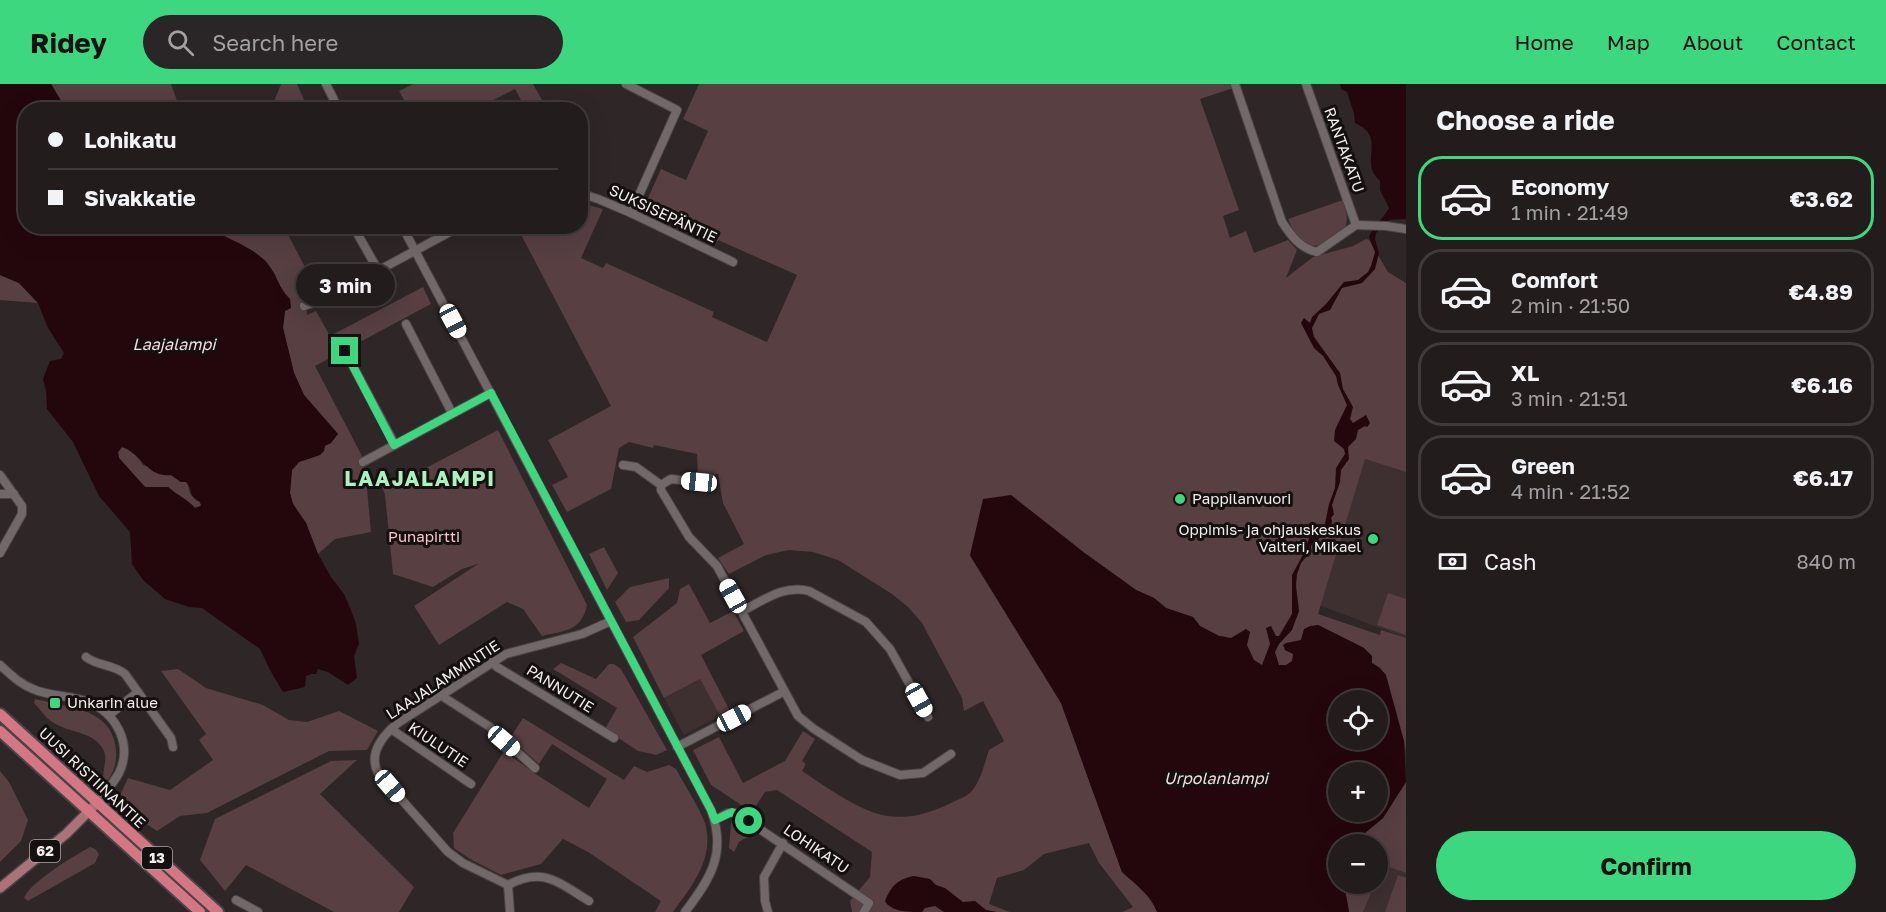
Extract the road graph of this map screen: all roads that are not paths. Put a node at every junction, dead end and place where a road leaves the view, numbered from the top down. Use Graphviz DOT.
graph roads {
  1 [pos="326,84"];
  2 [pos="626,84"];
  3 [pos="1235,84"];
  4 [pos="1306,84"];
  5 [pos="335,102"];
  6 [pos="588,196"];
  7 [pos="631,213"];
  8 [pos="1356,225"];
  9 [pos="1406,229"];
  10 [pos="358,234"];
  11 [pos="406,234"];
  12 [pos="447,234"];
  13 [pos="416,251"];
  14 [pos="733,262"];
  15 [pos="378,270"];
  16 [pos="303,306"];
  17 [pos="406,324"];
  18 [pos="345,351"];
  19 [pos="491,393"];
  20 [pos="452,413"];
  21 [pos="394,445"];
  22 [pos="363,462"];
  23 [pos="623,465"];
  24 [pos="0,475"];
  25 [pos="699,482"];
  26 [pos="661,485"];
  27 [pos="0,494"];
  28 [pos="14,494"];
  29 [pos="0,553"];
  30 [pos="742,612"];
  31 [pos="611,621"];
  32 [pos="86,657"];
  33 [pos="492,662"];
  34 [pos="0,665"];
  35 [pos="138,692"];
  36 [pos="783,692"];
  37 [pos="441,694"];
  38 [pos="0,714"];
  39 [pos="109,715"];
  40 [pos="928,717"];
  41 [pos="391,729"];
  42 [pos="0,731"];
  43 [pos="614,738"];
  44 [pos="173,747"];
  45 [pos="677,747"];
  46 [pos="951,754"];
  47 [pos="535,768"];
  48 [pos="471,784"];
  49 [pos="93,807"];
  50 [pos="715,820"];
  51 [pos="783,843"];
  52 [pos="508,885"];
  53 [pos="0,888"];
  54 [pos="236,900"];
  55 [pos="589,901"];
  56 [pos="200,912"];
  57 [pos="219,912"];
  58 [pos="258,912"];
  59 [pos="510,912"];
  60 [pos="685,912"];
  61 [pos="768,912"];
  62 [pos="864,912"];
  1 -- 5 [label="street"];
  2 -- 7 [label="street"];
  3 -- 8 [label="street"];
  4 -- 8 [label="street, RANTAKATU"];
  6 -- 7 [label="street, SUKSISEPÄNTIE"];
  7 -- 14 [label="street, SUKSISEPÄNTIE"];
  8 -- 9 [label="street"];
  10 -- 15 [label="street"];
  11 -- 13 [label="street"];
  12 -- 13 [label="street"];
  13 -- 15 [label="street"];
  13 -- 19 [label="street"];
  15 -- 16 [label="street"];
  17 -- 20 [label="street"];
  18 -- 21 [label="street"];
  19 -- 20 [label="street"];
  19 -- 31 [label="street"];
  20 -- 21 [label="street"];
  21 -- 22 [label="street"];
  23 -- 26 [label="street"];
  24 -- 28 [label="street"];
  25 -- 26 [label="street"];
  26 -- 30 [label="street"];
  27 -- 28 [label="street"];
  28 -- 29 [label="street"];
  30 -- 36 [label="street"];
  30 -- 40 [label="street"];
  31 -- 33 [label="street, LAAJALAMMINTIE"];
  31 -- 45 [label="street"];
  32 -- 35 [label="street"];
  33 -- 37 [label="street, LAAJALAMMINTIE"];
  33 -- 43 [label="street, PANNUTIE"];
  34 -- 39 [label="street"];
  35 -- 39 [label="street"];
  35 -- 44 [label="street"];
  36 -- 45 [label="street"];
  36 -- 46 [label="street"];
  37 -- 41 [label="street, LAAJALAMMINTIE"];
  37 -- 47 [label="street"];
  38 -- 49 [label="highway, UUSI RISTIINANTIE / 13"];
  39 -- 49 [label="street"];
  41 -- 48 [label="street, KIULUTIE"];
  41 -- 52 [label="street, LAAJALAMMINTIE"];
  42 -- 49 [label="highway, UUSI RISTIINANTIE / 13"];
  45 -- 50 [label="street"];
  49 -- 53 [label="main road, 62"];
  49 -- 56 [label="highway, UUSI RISTIINANTIE / 13"];
  49 -- 57 [label="highway, UUSI RISTIINANTIE / 13"];
  50 -- 51 [label="street, LOHIKATU"];
  50 -- 60 [label="street"];
  51 -- 61 [label="street"];
  51 -- 62 [label="street, LOHIKATU"];
  52 -- 55 [label="street"];
  52 -- 59 [label="street"];
  54 -- 58 [label="street"];
}
